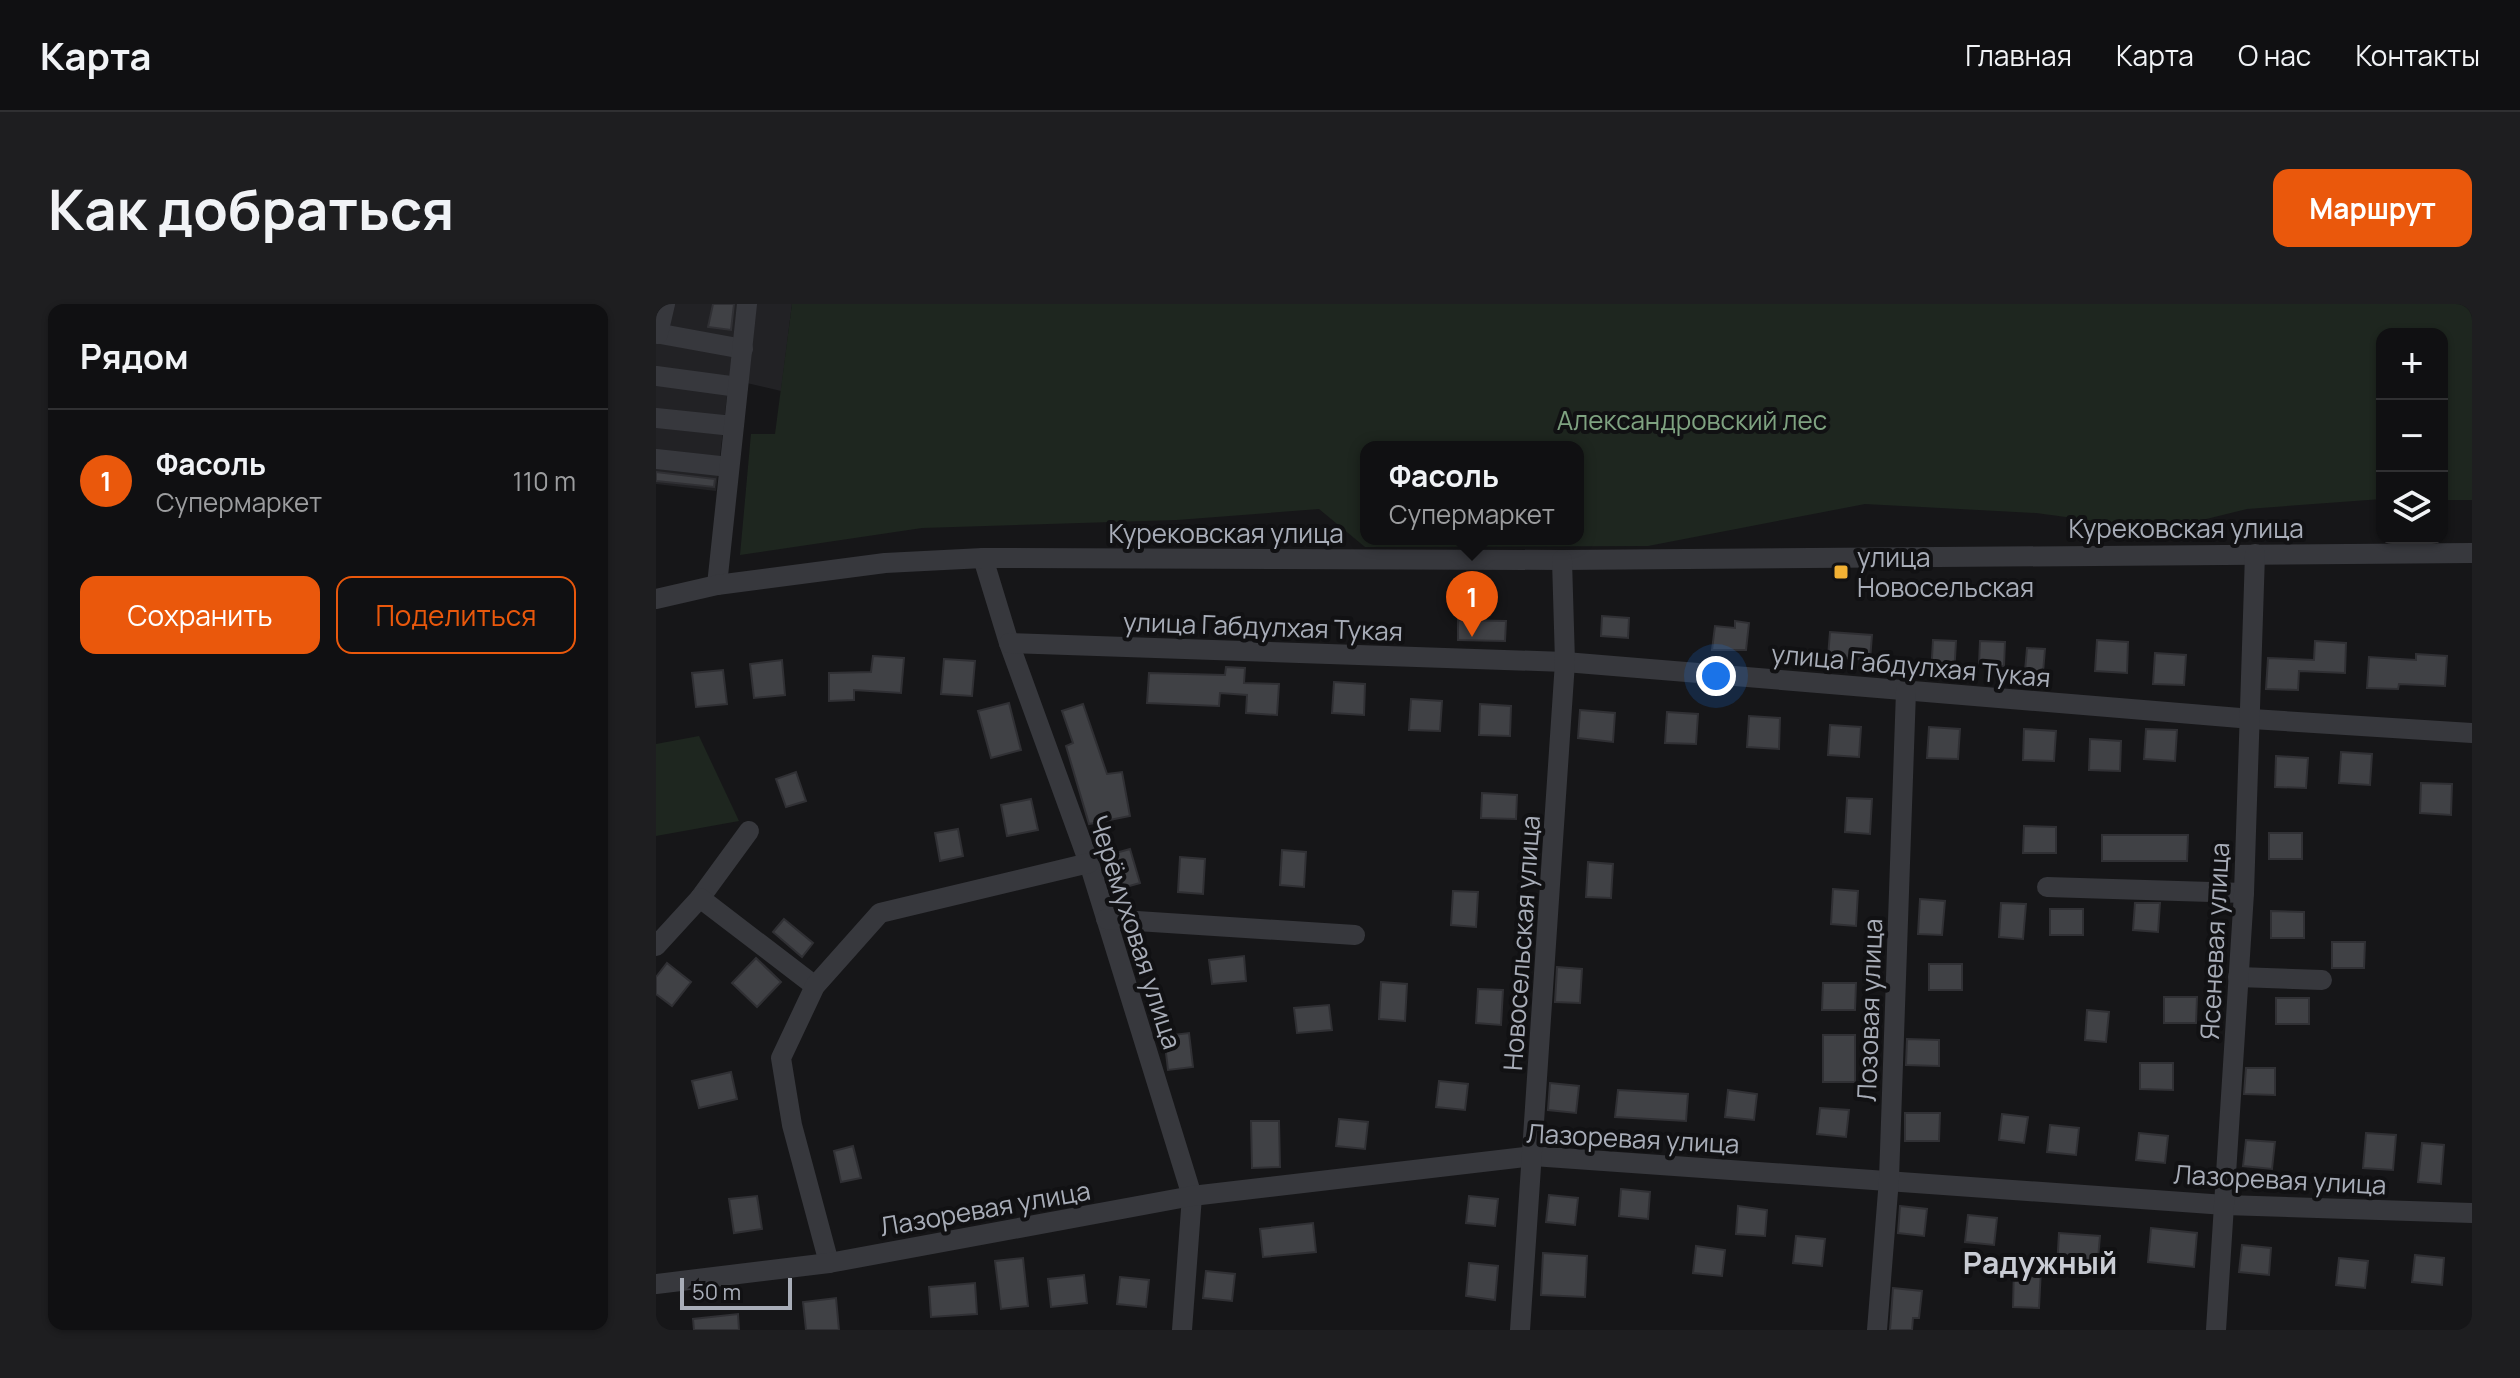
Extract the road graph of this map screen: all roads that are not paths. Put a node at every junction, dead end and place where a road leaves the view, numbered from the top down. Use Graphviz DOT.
graph roads {
  1 [pos="665,304"];
  2 [pos="747,304"];
  3 [pos="657,333"];
  4 [pos="743,349"];
  5 [pos="656,376"];
  6 [pos="738,387"];
  7 [pos="656,418"];
  8 [pos="733,426"];
  9 [pos="656,459"];
  10 [pos="729,467"];
  11 [pos="2472,553"];
  12 [pos="2255,554"];
  13 [pos="983,558"];
  14 [pos="1562,560"];
  15 [pos="717,585"];
  16 [pos="656,599"];
  17 [pos="1009,643"];
  18 [pos="1565,662"];
  19 [pos="1906,691"];
  20 [pos="2252,719"];
  21 [pos="2472,733"];
  22 [pos="749,831"];
  23 [pos="1089,863"];
  24 [pos="2047,887"];
  25 [pos="2244,893"];
  26 [pos="700,898"];
  27 [pos="1106,919"];
  28 [pos="1355,935"];
  29 [pos="656,946"];
  30 [pos="2238,977"];
  31 [pos="2322,980"];
  32 [pos="815,986"];
  33 [pos="1533,1156"];
  34 [pos="1889,1179"];
  35 [pos="1192,1196"];
  36 [pos="2225,1205"];
  37 [pos="2472,1213"];
  38 [pos="829,1263"];
  39 [pos="656,1284"];
  40 [pos="1182,1330"];
  41 [pos="1520,1330"];
  42 [pos="1877,1330"];
  43 [pos="2216,1330"];
  1 -- 3 [label="street"];
  2 -- 4 [label="street"];
  3 -- 4 [label="street"];
  4 -- 6 [label="street"];
  5 -- 6 [label="street"];
  6 -- 8 [label="street"];
  7 -- 8 [label="street"];
  8 -- 10 [label="street"];
  9 -- 10 [label="street"];
  10 -- 15 [label="street"];
  11 -- 12 [label="street, Курековская улица"];
  12 -- 14 [label="street, Курековская улица"];
  12 -- 20 [label="street, Ясеневая улица"];
  13 -- 14 [label="street, Курековская улица"];
  13 -- 15 [label="street, Курековская улица"];
  13 -- 17 [label="street, Черёмуховая улица"];
  14 -- 18 [label="street, Новосельская улица"];
  15 -- 16 [label="street, Курековская улица"];
  17 -- 18 [label="street, улица Габдулхая Тукая"];
  17 -- 23 [label="street, Черёмуховая улица"];
  18 -- 19 [label="street, улица Габдулхая Тукая"];
  18 -- 33 [label="street, Новосельская улица"];
  19 -- 20 [label="street, улица Габдулхая Тукая"];
  19 -- 34 [label="street, Лозовая улица"];
  20 -- 21 [label="street, улица Габдулхая Тукая"];
  20 -- 25 [label="street, Ясеневая улица"];
  22 -- 26 [label="street"];
  23 -- 27 [label="street, Черёмуховая улица"];
  23 -- 32 [label="street"];
  24 -- 25 [label="street"];
  25 -- 30 [label="street, Ясеневая улица"];
  26 -- 29 [label="street"];
  26 -- 32 [label="street"];
  27 -- 28 [label="street"];
  27 -- 35 [label="street, Черёмуховая улица"];
  30 -- 31 [label="street"];
  30 -- 36 [label="street, Ясеневая улица"];
  32 -- 38 [label="street"];
  33 -- 34 [label="street, Лазоревая улица"];
  33 -- 35 [label="street, Лазоревая улица"];
  33 -- 41 [label="street, Новосельская улица"];
  34 -- 36 [label="street, Лазоревая улица"];
  34 -- 42 [label="street, Лозовая улица"];
  35 -- 38 [label="street, Лазоревая улица"];
  35 -- 40 [label="street, Черёмуховая улица"];
  36 -- 37 [label="street, Лазоревая улица"];
  36 -- 43 [label="street, Ясеневая улица"];
  38 -- 39 [label="street, Лазоревая улица"];
}
